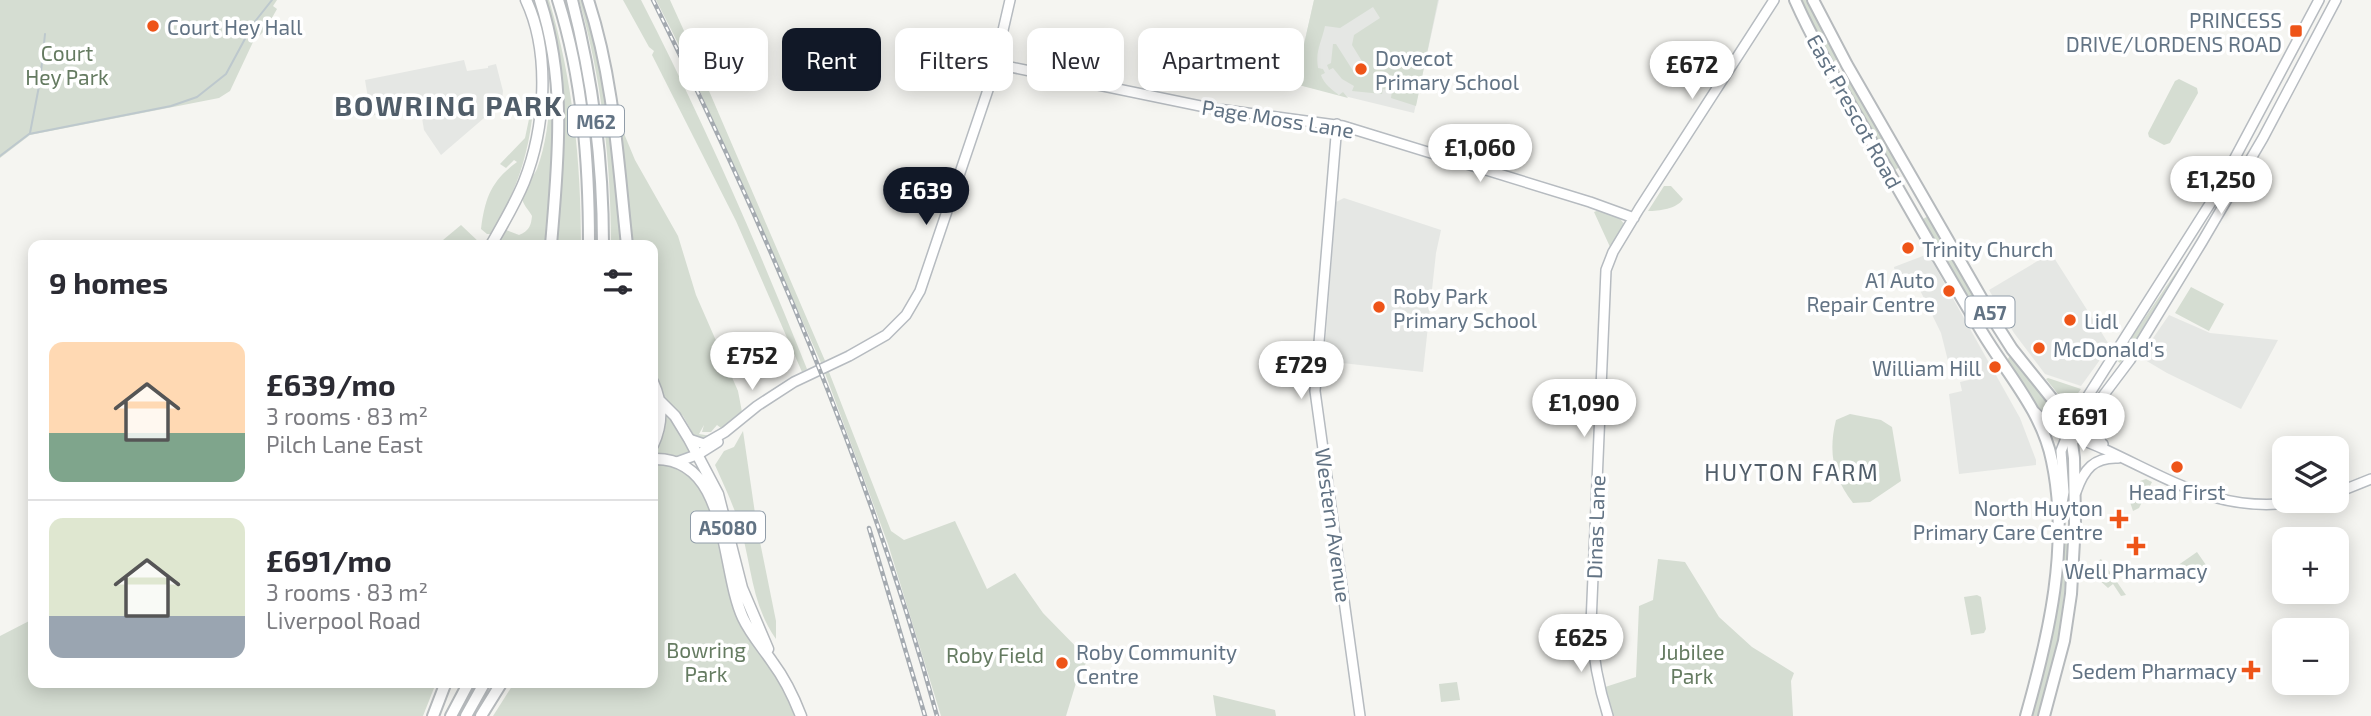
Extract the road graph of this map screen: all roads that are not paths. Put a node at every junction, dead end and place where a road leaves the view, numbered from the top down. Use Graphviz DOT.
graph roads {
  1 [pos="526,0"];
  2 [pos="540,0"];
  3 [pos="558,0"];
  4 [pos="572,0"];
  5 [pos="588,0"];
  6 [pos="1010,0"];
  7 [pos="1774,0"];
  8 [pos="1795,0"];
  9 [pos="1812,0"];
  10 [pos="2319,0"];
  11 [pos="2336,0"];
  12 [pos="1004,28"];
  13 [pos="1013,67"];
  14 [pos="987,91"];
  15 [pos="1337,124"];
  16 [pos="1909,172"];
  17 [pos="1894,181"];
  18 [pos="1634,218"];
  19 [pos="494,240"];
  20 [pos="551,240"];
  21 [pos="589,240"];
  22 [pos="603,240"];
  23 [pos="626,240"];
  24 [pos="658,397"];
  25 [pos="659,400"];
  26 [pos="2053,400"];
  27 [pos="2080,407"];
  28 [pos="2095,408"];
  29 [pos="2033,409"];
  30 [pos="658,431"];
  31 [pos="725,432"];
  32 [pos="2073,433"];
  33 [pos="689,439"];
  34 [pos="2101,442"];
  35 [pos="713,447"];
  36 [pos="699,454"];
  37 [pos="2123,458"];
  38 [pos="658,460"];
  39 [pos="677,462"];
  40 [pos="707,470"];
  41 [pos="2371,479"];
  42 [pos="2349,488"];
  43 [pos="2076,494"];
  44 [pos="2272,504"];
  45 [pos="2059,518"];
  46 [pos="775,665"];
  47 [pos="444,688"];
  48 [pos="466,688"];
  49 [pos="482,688"];
  50 [pos="498,688"];
  51 [pos="433,716"];
  52 [pos="451,716"];
  53 [pos="466,716"];
  54 [pos="481,716"];
  55 [pos="801,716"];
  56 [pos="1360,716"];
  57 [pos="1608,716"];
  58 [pos="2026,716"];
  59 [pos="2044,716"];
  1 -- 19 [label="main road"];
  2 -- 20 [label="highway"];
  3 -- 21 [label="highway, M62"];
  4 -- 22 [label="highway, M62"];
  5 -- 23 [label="highway"];
  6 -- 12 [label="street"];
  7 -- 18 [label="street, Dinas Lane"];
  8 -- 17 [label="highway, East Prescot Road / A57"];
  9 -- 16 [label="highway, East Prescot Road / A57"];
  10 -- 27 [label="street"];
  11 -- 28 [label="street"];
  13 -- 15 [label="street, Page Moss Lane"];
  14 -- 31 [label="street"];
  15 -- 18 [label="street, Page Moss Lane"];
  15 -- 56 [label="street, Western Avenue"];
  16 -- 17 [label="highway"];
  16 -- 26 [label="highway, East Prescot Road / A57"];
  17 -- 29 [label="highway, East Prescot Road / A57"];
  18 -- 57 [label="street, Dinas Lane"];
  24 -- 25 [label="main road, A5080"];
  25 -- 30 [label="main road, A5080"];
  25 -- 33 [label="main road, A5080"];
  26 -- 27 [label="street"];
  26 -- 32 [label="highway, A57"];
  27 -- 32 [label="street"];
  28 -- 32 [label="street"];
  28 -- 34 [label="street"];
  29 -- 32 [label="street"];
  29 -- 45 [label="highway, A57"];
  31 -- 33 [label="street"];
  31 -- 35 [label="street"];
  32 -- 34 [label="street"];
  32 -- 37 [label="street"];
  32 -- 43 [label="highway, A57"];
  32 -- 45 [label="street"];
  33 -- 36 [label="main road, A5080"];
  34 -- 37 [label="street"];
  35 -- 36 [label="street"];
  35 -- 40 [label="street"];
  36 -- 39 [label="street"];
  36 -- 40 [label="main road, A5080"];
  37 -- 43 [label="street"];
  37 -- 44 [label="street"];
  38 -- 39 [label="main road"];
  39 -- 46 [label="main road, A5080"];
  40 -- 46 [label="main road, A5080"];
  41 -- 42 [label="street"];
  43 -- 59 [label="highway, A57"];
  45 -- 58 [label="highway, A57"];
  46 -- 55 [label="main road, A5080"];
  47 -- 51 [label="highway"];
  48 -- 52 [label="highway"];
  49 -- 53 [label="highway"];
  50 -- 54 [label="highway"];
}
